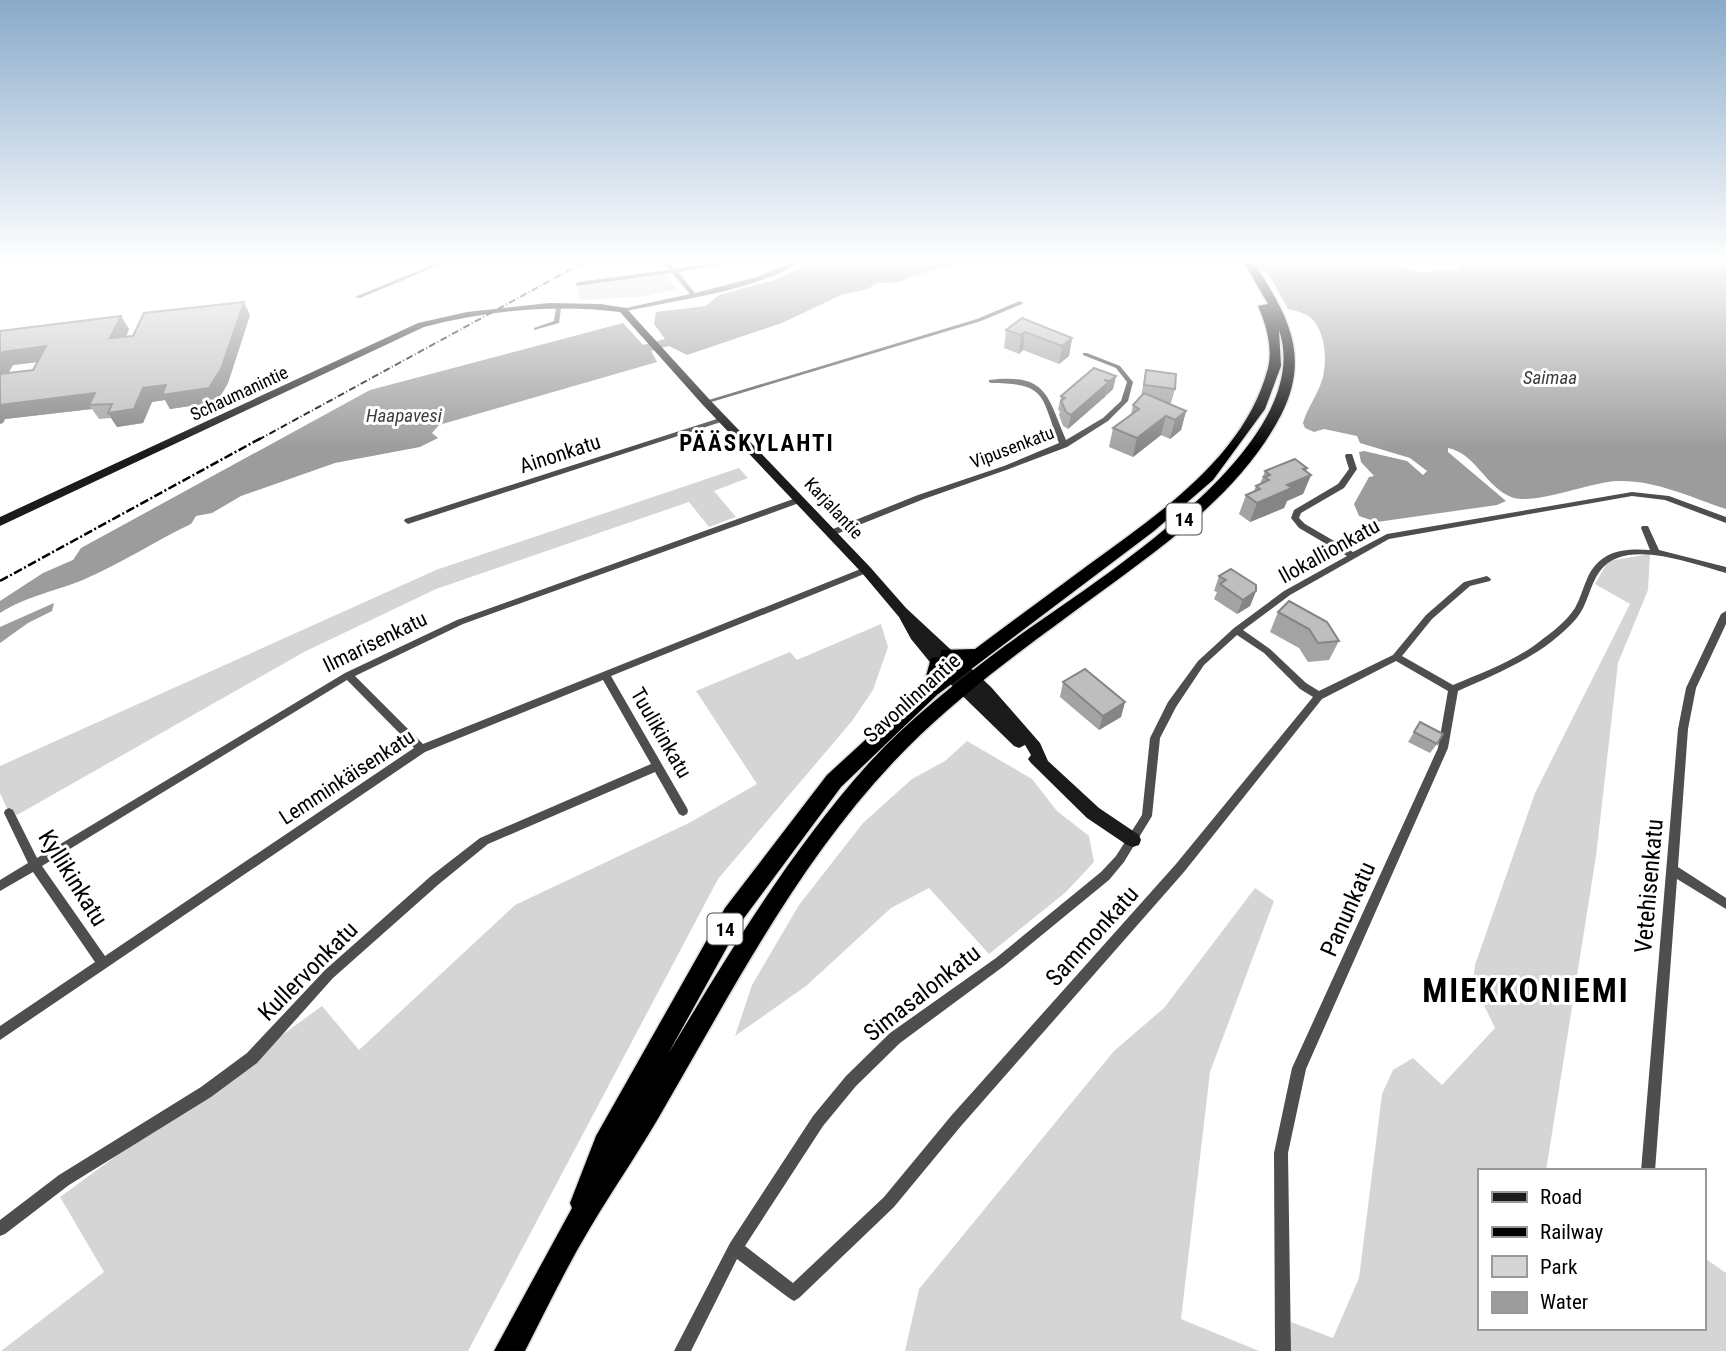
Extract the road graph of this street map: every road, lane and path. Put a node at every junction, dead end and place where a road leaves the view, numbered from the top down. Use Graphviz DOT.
graph roads {
  1 [pos="425,324"];
  2 [pos="551,324"];
  3 [pos="636,324"];
  4 [pos="966,324"];
  5 [pos="1279,324"];
  6 [pos="536,329"];
  7 [pos="1085,354"];
  8 [pos="991,381"];
  9 [pos="706,402"];
  10 [pos="723,420"];
  11 [pos="1064,445"];
  12 [pos="1349,456"];
  13 [pos="799,500"];
  14 [pos="1726,520"];
  15 [pos="408,521"];
  16 [pos="0,522"];
  17 [pos="1645,528"];
  18 [pos="831,533"];
  19 [pos="1655,552"];
  20 [pos="1352,555"];
  21 [pos="866,570"];
  22 [pos="1726,570"];
  23 [pos="1487,579"];
  24 [pos="1726,614"];
  25 [pos="1237,630"];
  26 [pos="1396,657"];
  27 [pos="986,660"];
  28 [pos="605,674"];
  29 [pos="959,674"];
  30 [pos="348,675"];
  31 [pos="1453,689"];
  32 [pos="1319,696"];
  33 [pos="421,749"];
  34 [pos="1042,765"];
  35 [pos="658,766"];
  36 [pos="683,811"];
  37 [pos="9,813"];
  38 [pos="1133,840"];
  39 [pos="35,865"];
  40 [pos="1671,869"];
  41 [pos="0,886"];
  42 [pos="1726,904"];
  43 [pos="103,963"];
  44 [pos="0,1034"];
  45 [pos="1648,1169"];
  46 [pos="0,1228"];
  47 [pos="572,1232"];
  48 [pos="735,1248"];
  49 [pos="509,1351"];
  50 [pos="682,1351"];
  51 [pos="1283,1351"];
  1 -- 16 [label="street, Schaumanintie"];
  2 -- 6 [label="street"];
  3 -- 9 [label="street, Karjalantie"];
  4 -- 9 [label="street"];
  5 -- 27 [label="highway, Savonlinnantie / 14"];
  7 -- 11 [label="street, Vipusenkatu"];
  8 -- 11 [label="street"];
  9 -- 10 [label="street, Karjalantie"];
  10 -- 13 [label="street, Karjalantie"];
  10 -- 15 [label="street, Ainonkatu"];
  11 -- 18 [label="street, Vipusenkatu"];
  12 -- 20 [label="street"];
  13 -- 18 [label="street, Karjalantie"];
  13 -- 30 [label="street, Ilmarisenkatu"];
  14 -- 20 [label="street, Ilokallionkatu"];
  17 -- 19 [label="street"];
  18 -- 21 [label="street, Karjalantie"];
  19 -- 22 [label="street"];
  19 -- 31 [label="street"];
  20 -- 25 [label="street, Ilokallionkatu"];
  21 -- 28 [label="street, Lemminkäisenkatu"];
  21 -- 29 [label="street, Karjalantie"];
  23 -- 26 [label="street, Sammonkatu"];
  24 -- 40 [label="street, Vetehisenkatu"];
  25 -- 32 [label="street"];
  25 -- 38 [label="street, Ilokallionkatu"];
  26 -- 31 [label="street"];
  26 -- 32 [label="street, Sammonkatu"];
  27 -- 29 [label="highway, Savonlinnantie / 14"];
  27 -- 29 [label="highway"];
  28 -- 33 [label="street, Lemminkäisenkatu"];
  28 -- 35 [label="street, Tuulikinkatu"];
  29 -- 34 [label="street"];
  29 -- 34 [label="street"];
  29 -- 47 [label="highway, Savonlinnantie / 14"];
  29 -- 47 [label="highway, Savonlinnantie / 14"];
  30 -- 33 [label="street"];
  30 -- 39 [label="street, Ilmarisenkatu"];
  31 -- 51 [label="street, Panunkatu"];
  32 -- 48 [label="street, Sammonkatu"];
  33 -- 43 [label="street, Lemminkäisenkatu"];
  34 -- 38 [label="street"];
  35 -- 36 [label="street, Tuulikinkatu"];
  35 -- 46 [label="street, Kullervonkatu"];
  37 -- 39 [label="street, Kyllikinkatu"];
  38 -- 48 [label="street, Simasalonkatu"];
  39 -- 41 [label="street, Ilmarisenkatu"];
  39 -- 43 [label="street, Kyllikinkatu"];
  40 -- 42 [label="street"];
  40 -- 45 [label="street, Vetehisenkatu"];
  43 -- 44 [label="street, Lemminkäisenkatu"];
  47 -- 49 [label="highway, Savonlinnantie / 14"];
  48 -- 50 [label="street, Simasalonkatu"];
}
